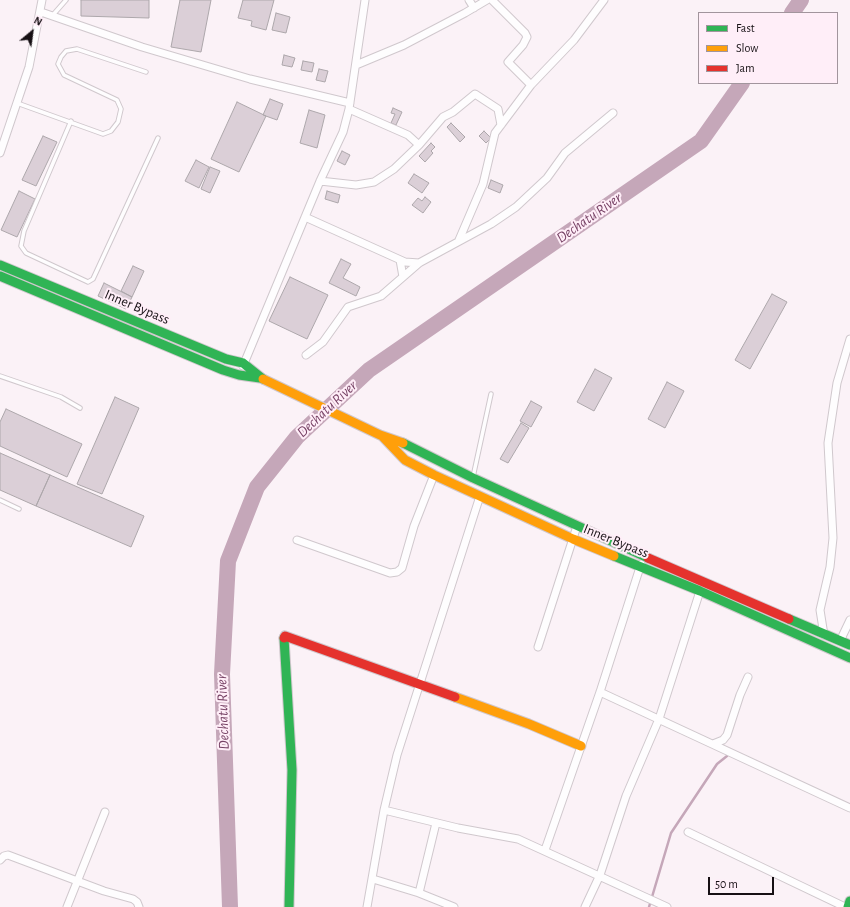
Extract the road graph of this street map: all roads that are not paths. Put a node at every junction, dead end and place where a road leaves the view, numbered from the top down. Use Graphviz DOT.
graph roads {
  1 [pos="42,0"];
  2 [pos="66,0"];
  3 [pos="364,0"];
  4 [pos="469,0"];
  5 [pos="487,0"];
  6 [pos="492,0"];
  7 [pos="604,0"];
  8 [pos="474,8"];
  9 [pos="41,12"];
  10 [pos="52,16"];
  11 [pos="356,65"];
  12 [pos="146,72"];
  13 [pos="531,85"];
  14 [pos="17,103"];
  15 [pos="349,106"];
  16 [pos="613,113"];
  17 [pos="72,121"];
  18 [pos="501,125"];
  19 [pos="158,138"];
  20 [pos="419,145"];
  21 [pos="0,153"];
  22 [pos="320,181"];
  23 [pos="305,217"];
  24 [pos="459,240"];
  25 [pos="400,260"];
  26 [pos="419,263"];
  27 [pos="0,265"];
  28 [pos="0,276"];
  29 [pos="403,277"];
  30 [pos="850,339"];
  31 [pos="306,355"];
  32 [pos="243,363"];
  33 [pos="239,375"];
  34 [pos="0,376"];
  35 [pos="260,378"];
  36 [pos="491,394"];
  37 [pos="80,408"];
  38 [pos="380,435"];
  39 [pos="434,475"];
  40 [pos="473,478"];
  41 [pos="480,496"];
  42 [pos="0,500"];
  43 [pos="19,509"];
  44 [pos="577,526"];
  45 [pos="573,538"];
  46 [pos="297,540"];
  47 [pos="643,556"];
  48 [pos="640,566"];
  49 [pos="700,591"];
  50 [pos="850,620"];
  51 [pos="824,633"];
  52 [pos="840,641"];
  53 [pos="822,645"];
  54 [pos="850,645"];
  55 [pos="538,647"];
  56 [pos="850,658"];
  57 [pos="748,677"];
  58 [pos="419,684"];
  59 [pos="600,692"];
  60 [pos="659,719"];
  61 [pos="712,744"];
  62 [pos="581,746"];
  63 [pos="850,808"];
  64 [pos="384,810"];
  65 [pos="105,812"];
  66 [pos="436,823"];
  67 [pos="688,832"];
  68 [pos="545,850"];
  69 [pos="0,860"];
  70 [pos="600,876"];
  71 [pos="76,880"];
  72 [pos="373,880"];
  73 [pos="419,893"];
  74 [pos="850,901"];
  75 [pos="67,907"];
  76 [pos="139,907"];
  77 [pos="289,907"];
  78 [pos="367,907"];
  79 [pos="454,907"];
  80 [pos="585,907"];
  81 [pos="667,907"];
  82 [pos="845,907"];
  83 [pos="848,907"];
  1 -- 9 [label="street"];
  2 -- 10 [label="lane"];
  3 -- 11 [label="street"];
  4 -- 8 [label="street"];
  5 -- 8 [label="street"];
  6 -- 13 [label="street"];
  7 -- 13 [label="street"];
  8 -- 11 [label="street"];
  9 -- 10 [label="street"];
  9 -- 14 [label="street"];
  10 -- 15 [label="street"];
  11 -- 15 [label="street"];
  12 -- 17 [label="lane"];
  13 -- 18 [label="street"];
  14 -- 17 [label="lane"];
  14 -- 21 [label="street"];
  15 -- 20 [label="street"];
  15 -- 22 [label="street"];
  16 -- 24 [label="street"];
  17 -- 19 [label="lane"];
  18 -- 20 [label="street"];
  18 -- 24 [label="street"];
  20 -- 22 [label="street"];
  22 -- 23 [label="street"];
  23 -- 25 [label="street"];
  23 -- 32 [label="street"];
  24 -- 26 [label="street"];
  25 -- 26 [label="street"];
  25 -- 29 [label="street"];
  26 -- 29 [label="street"];
  27 -- 32 [label="main road, Inner Bypass"];
  28 -- 33 [label="main road, Inner Bypass"];
  29 -- 31 [label="street"];
  30 -- 51 [label="street"];
  32 -- 33 [label="street"];
  32 -- 35 [label="main road, Inner Bypass"];
  33 -- 35 [label="main road, Inner Bypass"];
  34 -- 37 [label="lane"];
  35 -- 38 [label="main road, Inner Bypass"];
  36 -- 40 [label="lane"];
  38 -- 39 [label="main road, Inner Bypass"];
  38 -- 40 [label="main road, Inner Bypass"];
  39 -- 41 [label="main road, Inner Bypass"];
  39 -- 46 [label="street"];
  40 -- 44 [label="main road, Inner Bypass"];
  41 -- 45 [label="main road, Inner Bypass"];
  41 -- 58 [label="street"];
  42 -- 43 [label="lane"];
  44 -- 45 [label="street"];
  44 -- 47 [label="main road, Inner Bypass"];
  45 -- 48 [label="main road, Inner Bypass"];
  45 -- 55 [label="street"];
  47 -- 48 [label="street"];
  47 -- 51 [label="main road, Inner Bypass"];
  48 -- 49 [label="main road, Inner Bypass"];
  48 -- 59 [label="street"];
  49 -- 53 [label="main road, Inner Bypass"];
  49 -- 60 [label="street"];
  50 -- 52 [label="street"];
  51 -- 52 [label="main road, Inner Bypass"];
  51 -- 53 [label="street"];
  52 -- 54 [label="main road, Inner Bypass"];
  53 -- 56 [label="main road, Inner Bypass"];
  57 -- 61 [label="street"];
  58 -- 62 [label="main road"];
  58 -- 64 [label="street"];
  58 -- 77 [label="main road"];
  59 -- 60 [label="street"];
  59 -- 62 [label="street"];
  60 -- 61 [label="street"];
  60 -- 70 [label="street"];
  61 -- 63 [label="street"];
  62 -- 68 [label="street"];
  64 -- 66 [label="street"];
  64 -- 72 [label="street"];
  65 -- 71 [label="street"];
  66 -- 68 [label="street"];
  66 -- 73 [label="street"];
  67 -- 82 [label="street"];
  68 -- 70 [label="street"];
  69 -- 71 [label="street"];
  70 -- 80 [label="street"];
  70 -- 81 [label="street"];
  71 -- 75 [label="street"];
  71 -- 76 [label="street"];
  72 -- 73 [label="street"];
  72 -- 78 [label="street"];
  73 -- 79 [label="street"];
  74 -- 83 [label="main road"];
}
